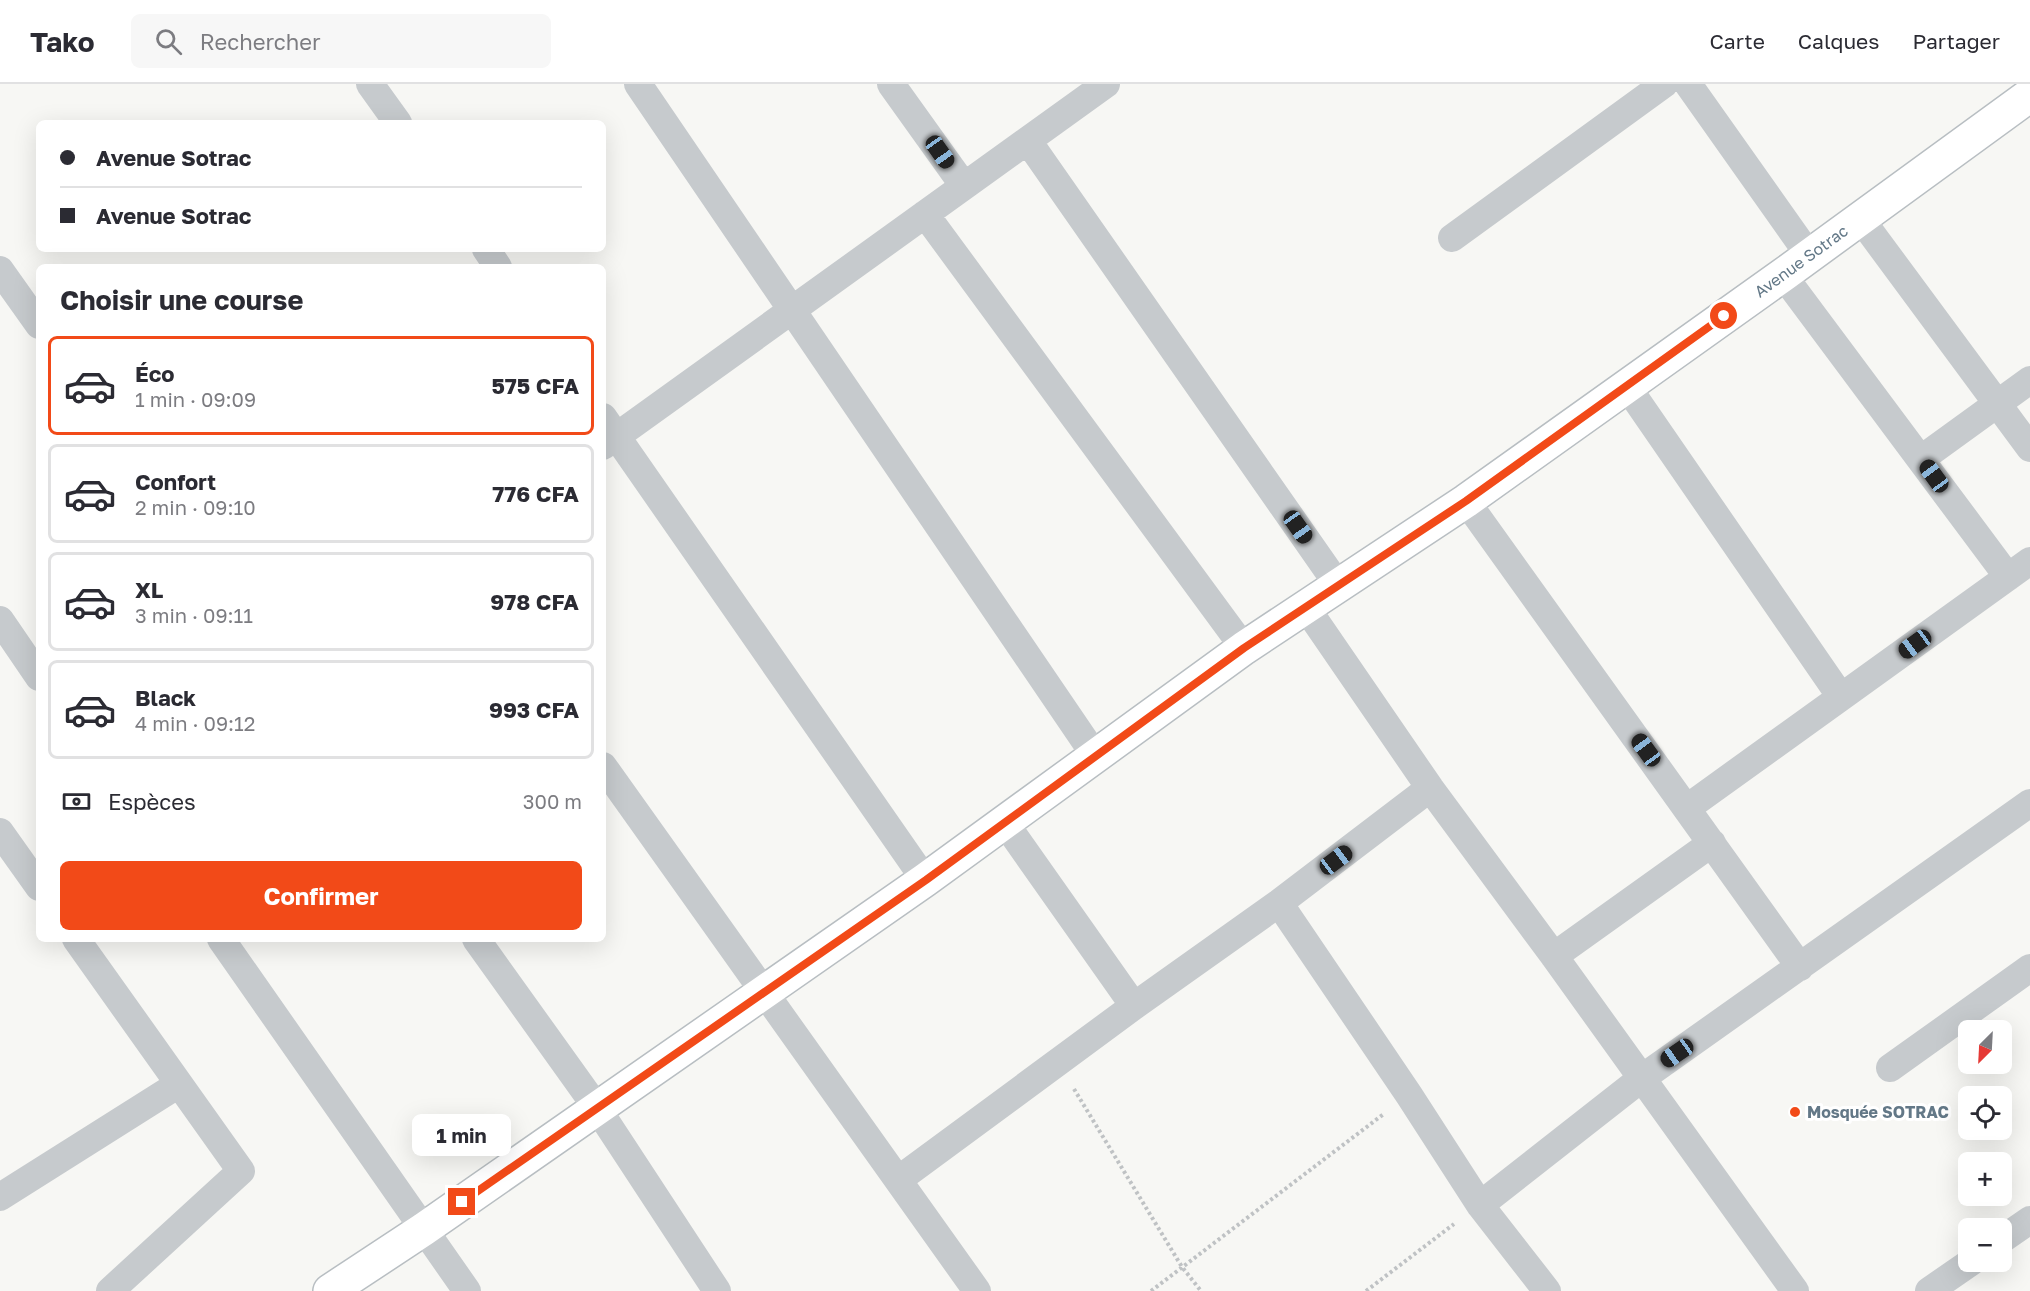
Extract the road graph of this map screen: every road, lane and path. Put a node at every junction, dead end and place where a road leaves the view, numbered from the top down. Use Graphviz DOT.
graph roads {
  1 [pos="370,84"];
  2 [pos="638,84"];
  3 [pos="891,84"];
  4 [pos="1106,84"];
  5 [pos="1664,84"];
  6 [pos="1688,84"];
  7 [pos="2023,84"];
  8 [pos="2030,94"];
  9 [pos="396,120"];
  10 [pos="1028,141"];
  11 [pos="964,186"];
  12 [pos="925,214"];
  13 [pos="1860,218"];
  14 [pos="1452,238"];
  15 [pos="1809,255"];
  16 [pos="0,270"];
  17 [pos="1783,275"];
  18 [pos="792,310"];
  19 [pos="36,321"];
  20 [pos="2030,381"];
  21 [pos="1626,385"];
  22 [pos="1998,404"];
  23 [pos="607,433"];
  24 [pos="2030,448"];
  25 [pos="1922,459"];
  26 [pos="1466,501"];
  27 [pos="2019,569"];
  28 [pos="1338,585"];
  29 [pos="1305,606"];
  30 [pos="0,620"];
  31 [pos="1244,648"];
  32 [pos="36,673"];
  33 [pos="1841,697"];
  34 [pos="1096,757"];
  35 [pos="606,770"];
  36 [pos="1430,788"];
  37 [pos="2030,803"];
  38 [pos="1687,808"];
  39 [pos="1005,823"];
  40 [pos="0,832"];
  41 [pos="1712,843"];
  42 [pos="31,857"];
  43 [pos="36,876"];
  44 [pos="926,880"];
  45 [pos="1279,903"];
  46 [pos="78,942"];
  47 [pos="223,942"];
  48 [pos="478,942"];
  49 [pos="1554,956"];
  50 [pos="1800,967"];
  51 [pos="2030,968"];
  52 [pos="764,992"];
  53 [pos="1134,1006"];
  54 [pos="1058,1063"];
  55 [pos="1890,1068"];
  56 [pos="1642,1078"];
  57 [pos="179,1084"];
  58 [pos="1409,1095"];
  59 [pos="597,1108"];
  60 [pos="898,1180"];
  61 [pos="0,1197"];
  62 [pos="1480,1205"];
  63 [pos="2030,1220"];
  64 [pos="424,1229"];
  65 [pos="2012,1232"];
  66 [pos="1182,1267"];
  67 [pos="1958,1271"];
  68 [pos="110,1291"];
  69 [pos="330,1291"];
  70 [pos="467,1291"];
  71 [pos="717,1291"];
  72 [pos="977,1291"];
  73 [pos="1151,1291"];
  74 [pos="1201,1291"];
  75 [pos="1366,1291"];
  76 [pos="1547,1291"];
  77 [pos="1795,1291"];
  78 [pos="1929,1291"];
  1 -- 9 [label="street"];
  2 -- 18 [label="street"];
  3 -- 11 [label="street"];
  4 -- 10 [label="street"];
  5 -- 14 [label="street"];
  6 -- 15 [label="street"];
  7 -- 8 [label="street"];
  8 -- 13 [label="street, Avenue Sotrac"];
  10 -- 11 [label="street"];
  10 -- 28 [label="street"];
  11 -- 12 [label="street"];
  12 -- 18 [label="street"];
  12 -- 31 [label="street"];
  13 -- 15 [label="street, Avenue Sotrac"];
  13 -- 22 [label="street"];
  15 -- 17 [label="street, Avenue Sotrac"];
  16 -- 19 [label="street"];
  17 -- 21 [label="street, Avenue Sotrac"];
  17 -- 25 [label="street"];
  18 -- 23 [label="street"];
  18 -- 34 [label="street"];
  20 -- 22 [label="street"];
  21 -- 26 [label="street, Avenue Sotrac"];
  21 -- 33 [label="street"];
  22 -- 24 [label="street"];
  22 -- 25 [label="street"];
  23 -- 44 [label="street"];
  25 -- 27 [label="street"];
  26 -- 28 [label="street, Avenue Sotrac"];
  26 -- 38 [label="street"];
  27 -- 33 [label="street"];
  28 -- 29 [label="street, Avenue Sotrac"];
  29 -- 31 [label="street, Avenue Sotrac"];
  29 -- 36 [label="street"];
  30 -- 32 [label="street"];
  31 -- 34 [label="street, Avenue Sotrac"];
  33 -- 38 [label="street"];
  34 -- 39 [label="street, Avenue Sotrac"];
  35 -- 52 [label="street"];
  36 -- 45 [label="street"];
  36 -- 49 [label="street"];
  37 -- 50 [label="street"];
  38 -- 41 [label="street"];
  39 -- 44 [label="street, Avenue Sotrac"];
  39 -- 53 [label="street"];
  40 -- 42 [label="street"];
  41 -- 49 [label="street"];
  41 -- 50 [label="street"];
  42 -- 43 [label="street"];
  44 -- 52 [label="street, Avenue Sotrac"];
  45 -- 53 [label="street"];
  45 -- 58 [label="street"];
  46 -- 57 [label="street"];
  47 -- 64 [label="street"];
  48 -- 59 [label="street"];
  49 -- 56 [label="street"];
  50 -- 56 [label="street"];
  51 -- 55 [label="street"];
  52 -- 59 [label="street, Avenue Sotrac"];
  52 -- 60 [label="street"];
  53 -- 54 [label="street"];
  54 -- 60 [label="street"];
  54 -- 66 [label="path"];
  56 -- 62 [label="street"];
  56 -- 77 [label="street"];
  57 -- 61 [label="street"];
  57 -- 68 [label="street"];
  58 -- 62 [label="street"];
  58 -- 66 [label="path"];
  59 -- 64 [label="street, Avenue Sotrac"];
  59 -- 71 [label="street"];
  60 -- 72 [label="street"];
  62 -- 75 [label="path"];
  62 -- 76 [label="street"];
  63 -- 65 [label="street"];
  64 -- 69 [label="street, Avenue Sotrac"];
  64 -- 70 [label="street"];
  66 -- 73 [label="path"];
  66 -- 74 [label="path"];
  67 -- 78 [label="street"];
}
